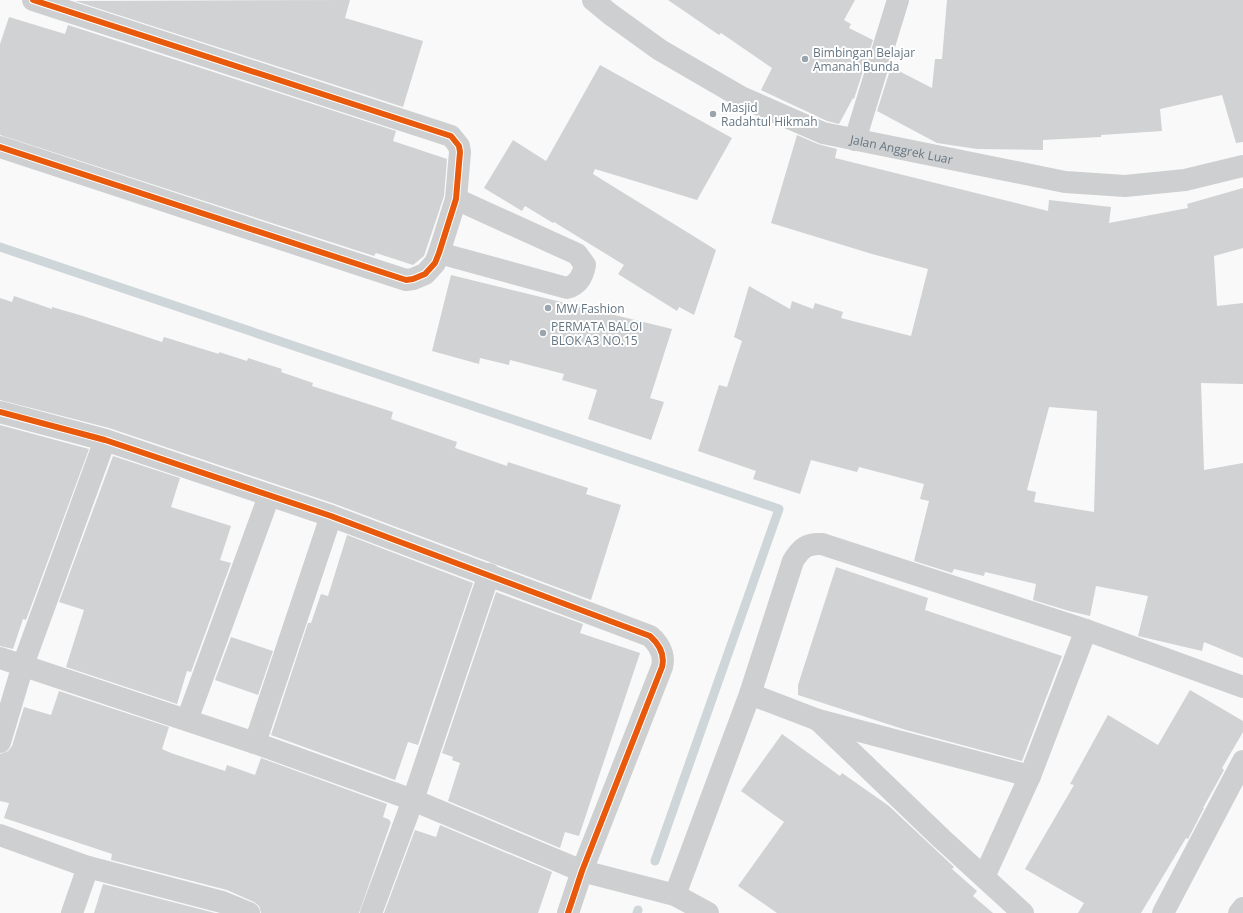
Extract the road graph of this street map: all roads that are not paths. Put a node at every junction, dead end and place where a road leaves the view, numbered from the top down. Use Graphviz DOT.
graph roads {
  1 [pos="33,0"];
  2 [pos="593,0"];
  3 [pos="898,0"];
  4 [pos="855,140"];
  5 [pos="0,147"];
  6 [pos="1243,166"];
  7 [pos="456,199"];
  8 [pos="440,253"];
  9 [pos="0,412"];
  10 [pos="105,440"];
  11 [pos="269,496"];
  12 [pos="331,516"];
  13 [pos="489,574"];
  14 [pos="1086,630"];
  15 [pos="0,658"];
  16 [pos="24,665"];
  17 [pos="1243,687"];
  18 [pos="750,694"];
  19 [pos="187,720"];
  20 [pos="818,720"];
  21 [pos="0,742"];
  22 [pos="255,743"];
  23 [pos="1243,761"];
  24 [pos="1030,776"];
  25 [pos="413,800"];
  26 [pos="0,835"];
  27 [pos="88,867"];
  28 [pos="582,871"];
  29 [pos="984,877"];
  30 [pos="675,895"];
  31 [pos="220,908"];
  32 [pos="1243,908"];
  33 [pos="72,913"];
  34 [pos="249,913"];
  35 [pos="371,913"];
  36 [pos="568,913"];
  37 [pos="708,913"];
  38 [pos="1023,913"];
  39 [pos="1163,913"];
  40 [pos="1239,913"];
  1 -- 7 [label="street"];
  2 -- 4 [label="street, Jalan Anggrek Luar"];
  3 -- 4 [label="street"];
  4 -- 6 [label="street, Jalan Anggrek Luar"];
  5 -- 8 [label="street"];
  7 -- 8 [label="street"];
  7 -- 8 [label="street"];
  9 -- 10 [label="street"];
  10 -- 11 [label="street"];
  10 -- 16 [label="street"];
  11 -- 12 [label="street"];
  11 -- 19 [label="street"];
  12 -- 13 [label="street"];
  12 -- 22 [label="street"];
  13 -- 25 [label="street"];
  13 -- 28 [label="street"];
  14 -- 17 [label="street"];
  14 -- 18 [label="street"];
  14 -- 24 [label="street"];
  15 -- 16 [label="street"];
  16 -- 19 [label="street"];
  16 -- 21 [label="street"];
  18 -- 20 [label="street"];
  18 -- 30 [label="street"];
  19 -- 22 [label="street"];
  20 -- 24 [label="street"];
  20 -- 29 [label="street"];
  22 -- 25 [label="street"];
  23 -- 39 [label="street"];
  24 -- 29 [label="street"];
  25 -- 28 [label="street"];
  25 -- 35 [label="street"];
  26 -- 27 [label="street"];
  27 -- 31 [label="street"];
  27 -- 33 [label="street"];
  28 -- 30 [label="street"];
  28 -- 36 [label="street"];
  29 -- 38 [label="street"];
  30 -- 37 [label="street"];
  31 -- 34 [label="street"];
  32 -- 40 [label="street"];
}
